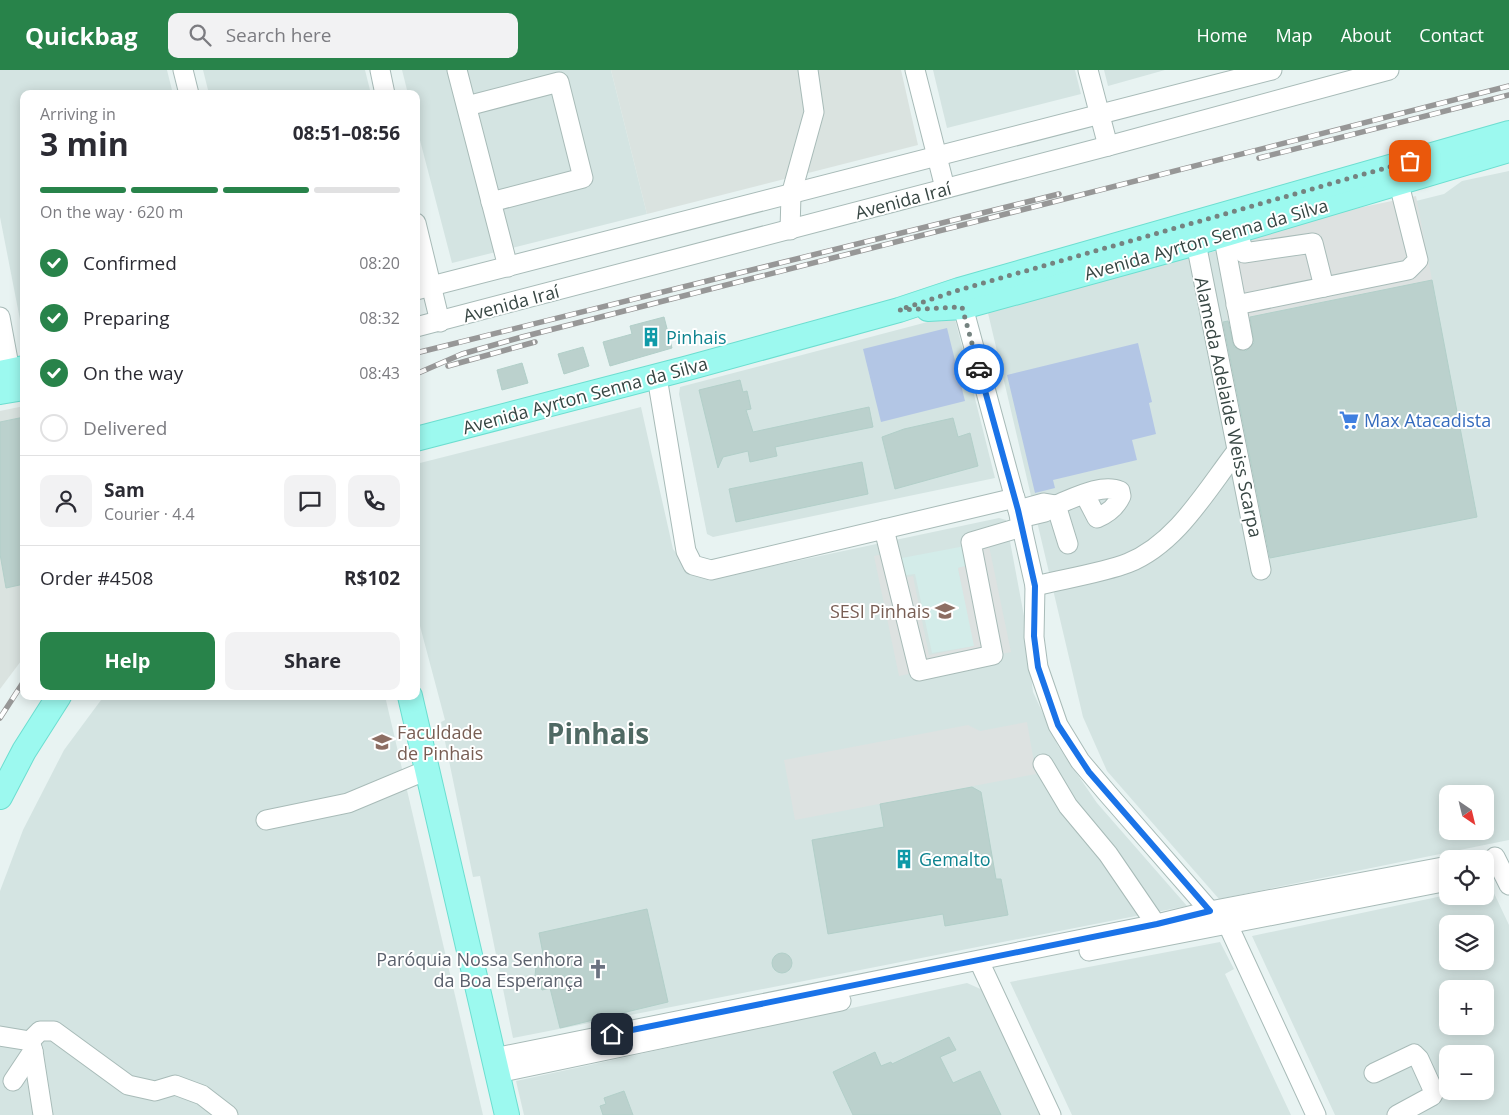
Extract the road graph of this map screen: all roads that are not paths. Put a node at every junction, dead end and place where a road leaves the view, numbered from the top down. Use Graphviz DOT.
graph roads {
  1 [pos="183,70"];
  2 [pos="380,70"];
  3 [pos="457,70"];
  4 [pos="808,70"];
  5 [pos="915,70"];
  6 [pos="1088,70"];
  7 [pos="1272,70"];
  8 [pos="1389,70"];
  9 [pos="1324,78"];
  10 [pos="188,90"];
  11 [pos="384,90"];
  12 [pos="466,106"];
  13 [pos="1100,114"];
  14 [pos="1509,133"];
  15 [pos="1108,146"];
  16 [pos="1509,150"];
  17 [pos="936,155"];
  18 [pos="1399,184"];
  19 [pos="945,188"];
  20 [pos="791,195"];
  21 [pos="491,202"];
  22 [pos="1228,224"];
  23 [pos="790,230"];
  24 [pos="1196,243"];
  25 [pos="420,256"];
  26 [pos="508,267"];
  27 [pos="1324,287"];
  28 [pos="424,288"];
  29 [pos="1236,305"];
  30 [pos="962,307"];
  31 [pos="899,310"];
  32 [pos="0,317"];
  33 [pos="440,322"];
  34 [pos="420,326"];
  35 [pos="1243,340"];
  36 [pos="657,377"];
  37 [pos="12,378"];
  38 [pos="420,438"];
  39 [pos="1236,452"];
  40 [pos="1084,495"];
  41 [pos="1056,505"];
  42 [pos="1018,513"];
  43 [pos="884,529"];
  44 [pos="1068,544"];
  45 [pos="1261,570"];
  46 [pos="1035,586"];
  47 [pos="56,700"];
  48 [pos="411,700"];
  49 [pos="1043,764"];
  50 [pos="427,770"];
  51 [pos="0,797"];
  52 [pos="266,820"];
  53 [pos="1439,868"];
  54 [pos="1439,883"];
  55 [pos="1210,911"];
  56 [pos="1228,926"];
  57 [pos="1161,931"];
  58 [pos="982,966"];
  59 [pos="0,1036"];
  60 [pos="31,1046"];
  61 [pos="496,1066"];
  62 [pos="1374,1073"];
  63 [pos="13,1081"];
  64 [pos="43,1115"];
  65 [pos="228,1115"];
  66 [pos="506,1115"];
  67 [pos="1051,1115"];
  68 [pos="1316,1115"];
  69 [pos="1397,1115"];
  1 -- 10 [label="street"];
  2 -- 11 [label="street"];
  3 -- 12 [label="street"];
  4 -- 20 [label="street"];
  5 -- 17 [label="street"];
  6 -- 13 [label="street"];
  7 -- 13 [label="street, Avenida Iraí"];
  8 -- 9 [label="street, Avenida Iraí"];
  9 -- 15 [label="street, Avenida Iraí"];
  12 -- 21 [label="street"];
  12 -- 21 [label="street"];
  13 -- 15 [label="street"];
  13 -- 17 [label="street, Avenida Iraí"];
  14 -- 22 [label="main road, Avenida Ayrton Senna da Silva"];
  15 -- 19 [label="street, Avenida Iraí"];
  16 -- 18 [label="main road, Avenida Ayrton Senna da Silva"];
  17 -- 19 [label="street"];
  17 -- 20 [label="street, Avenida Iraí"];
  18 -- 22 [label="main road, Avenida Ayrton Senna da Silva"];
  18 -- 27 [label="street"];
  19 -- 23 [label="street, Avenida Iraí"];
  20 -- 23 [label="street"];
  20 -- 26 [label="street, Avenida Iraí"];
  21 -- 26 [label="street"];
  22 -- 24 [label="main road, Avenida Ayrton Senna da Silva"];
  22 -- 27 [label="street"];
  22 -- 29 [label="street"];
  22 -- 31 [label="main road, Avenida Ayrton Senna da Silva"];
  23 -- 33 [label="street, Avenida Iraí"];
  24 -- 30 [label="main road, Avenida Ayrton Senna da Silva"];
  24 -- 39 [label="street, Alameda Adelaide Weiss Scarpa"];
  25 -- 28 [label="street"];
  26 -- 28 [label="street, Avenida Iraí"];
  27 -- 29 [label="street"];
  28 -- 33 [label="street"];
  29 -- 35 [label="street"];
  30 -- 31 [label="main road, Avenida Ayrton Senna da Silva"];
  30 -- 42 [label="street"];
  31 -- 36 [label="main road, Avenida Ayrton Senna da Silva"];
  32 -- 37 [label="street"];
  33 -- 34 [label="street, Avenida Iraí"];
  36 -- 38 [label="main road, Avenida Ayrton Senna da Silva"];
  36 -- 43 [label="street"];
  39 -- 45 [label="street, Alameda Adelaide Weiss Scarpa"];
  39 -- 46 [label="street"];
  40 -- 41 [label="street"];
  41 -- 42 [label="street"];
  41 -- 44 [label="street"];
  42 -- 43 [label="street"];
  42 -- 43 [label="street"];
  42 -- 46 [label="street"];
  46 -- 55 [label="street"];
  47 -- 51 [label="main road"];
  48 -- 50 [label="main road"];
  49 -- 57 [label="street"];
  50 -- 52 [label="street"];
  50 -- 61 [label="main road"];
  53 -- 55 [label="street"];
  54 -- 56 [label="street"];
  55 -- 56 [label="street"];
  55 -- 57 [label="street"];
  56 -- 57 [label="street"];
  56 -- 68 [label="street"];
  57 -- 58 [label="street"];
  58 -- 61 [label="street"];
  58 -- 67 [label="street"];
  59 -- 60 [label="street"];
  60 -- 63 [label="street"];
  60 -- 64 [label="street"];
  60 -- 65 [label="street"];
  61 -- 66 [label="main road"];
  62 -- 69 [label="street"];
}
